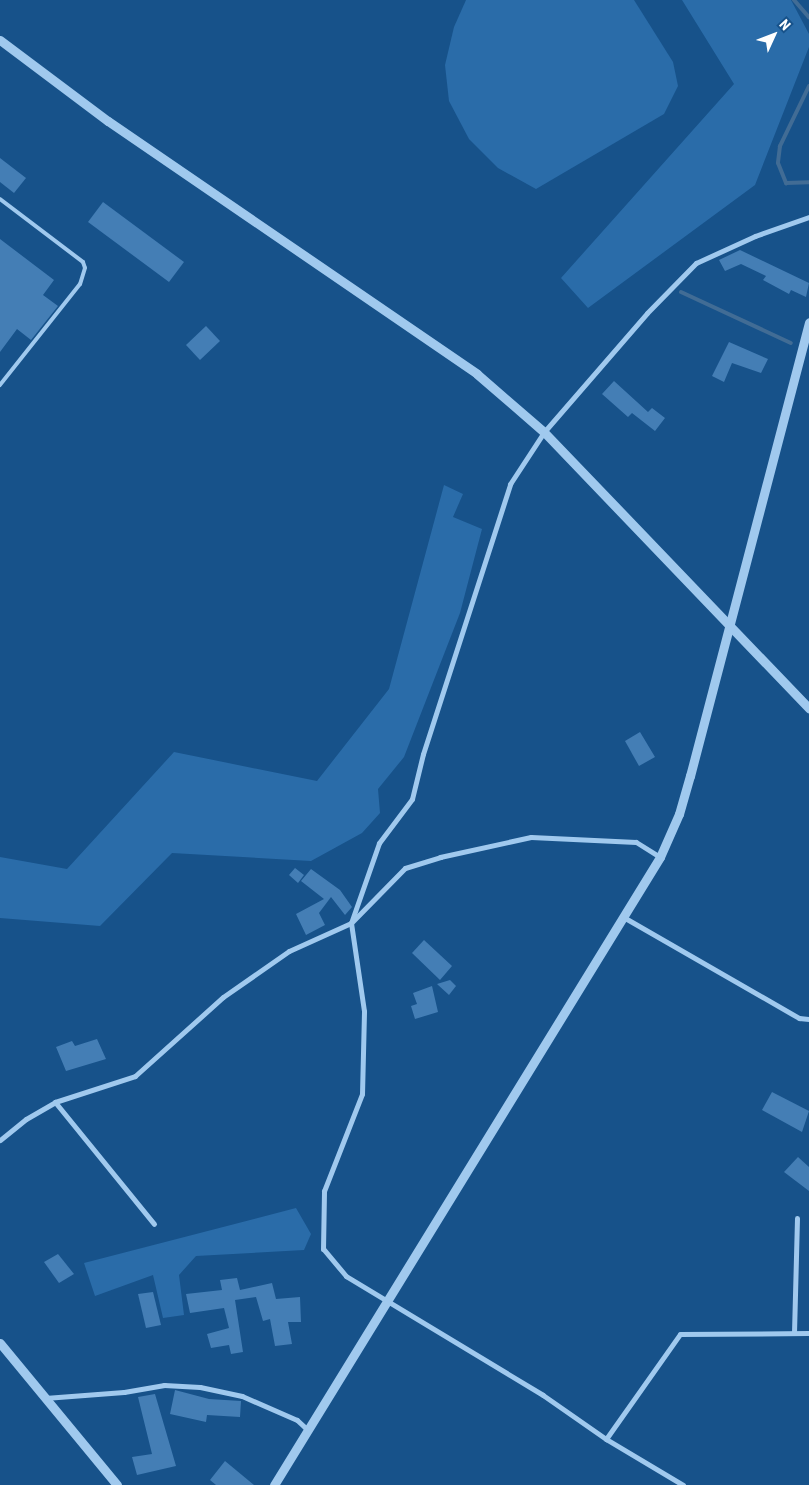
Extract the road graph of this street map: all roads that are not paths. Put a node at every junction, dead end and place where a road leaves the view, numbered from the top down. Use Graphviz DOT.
graph roads {
  1 [pos="0,40"];
  2 [pos="0,198"];
  3 [pos="809,217"];
  4 [pos="809,322"];
  5 [pos="0,384"];
  6 [pos="544,432"];
  7 [pos="730,624"];
  8 [pos="809,708"];
  9 [pos="660,857"];
  10 [pos="625,918"];
  11 [pos="351,923"];
  12 [pos="809,1019"];
  13 [pos="55,1102"];
  14 [pos="0,1140"];
  15 [pos="797,1218"];
  16 [pos="154,1224"];
  17 [pos="390,1300"];
  18 [pos="794,1333"];
  19 [pos="809,1333"];
  20 [pos="0,1343"];
  21 [pos="45,1398"];
  22 [pos="310,1431"];
  23 [pos="606,1439"];
  24 [pos="117,1485"];
  25 [pos="274,1485"];
  26 [pos="683,1485"];
  1 -- 6 [label="street"];
  2 -- 5 [label="lane"];
  3 -- 6 [label="street"];
  4 -- 7 [label="street"];
  6 -- 7 [label="street"];
  6 -- 11 [label="street"];
  7 -- 8 [label="street"];
  7 -- 9 [label="street"];
  9 -- 10 [label="street"];
  9 -- 11 [label="street"];
  10 -- 12 [label="street"];
  10 -- 17 [label="street"];
  11 -- 13 [label="street"];
  11 -- 17 [label="street"];
  13 -- 14 [label="street"];
  13 -- 16 [label="street"];
  15 -- 18 [label="street"];
  17 -- 22 [label="street"];
  17 -- 23 [label="street"];
  18 -- 19 [label="street"];
  18 -- 23 [label="street"];
  20 -- 21 [label="street"];
  21 -- 22 [label="street"];
  21 -- 24 [label="street"];
  22 -- 25 [label="street"];
  23 -- 26 [label="street"];
}
